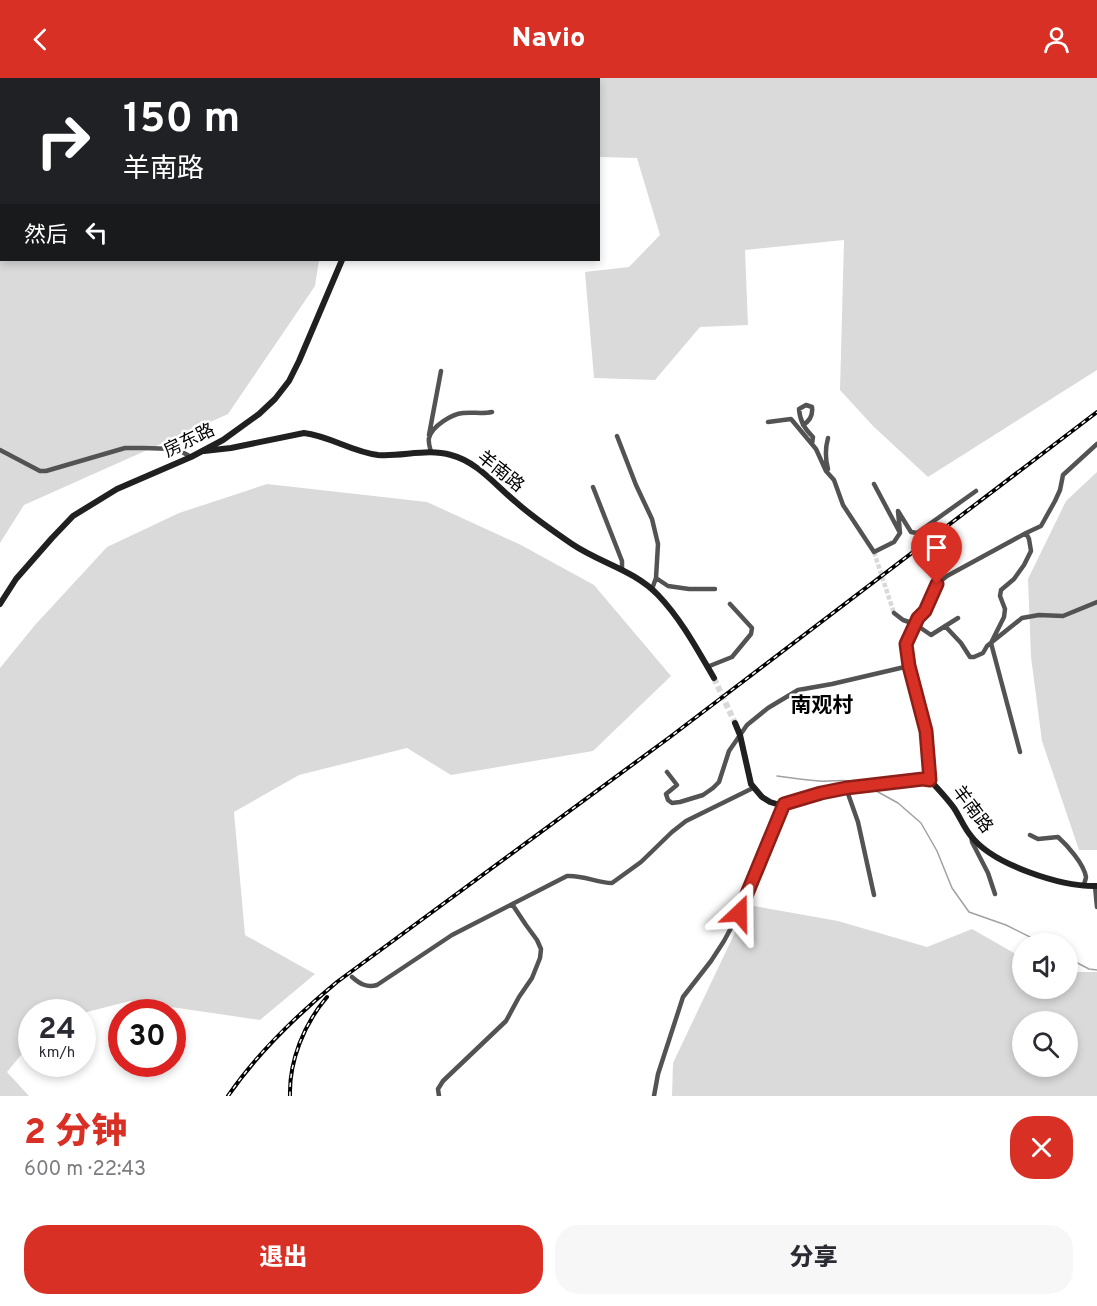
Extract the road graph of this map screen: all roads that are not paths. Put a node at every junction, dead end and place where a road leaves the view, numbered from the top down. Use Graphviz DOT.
graph roads {
  1 [pos="342,261"];
  2 [pos="441,371"];
  3 [pos="492,412"];
  4 [pos="768,422"];
  5 [pos="803,425"];
  6 [pos="429,435"];
  7 [pos="617,436"];
  8 [pos="828,438"];
  9 [pos="812,444"];
  10 [pos="1097,444"];
  11 [pos="0,450"];
  12 [pos="204,451"];
  13 [pos="431,452"];
  14 [pos="191,457"];
  15 [pos="829,474"];
  16 [pos="874,483"];
  17 [pos="593,488"];
  18 [pos="976,491"];
  19 [pos="900,533"];
  20 [pos="1026,533"];
  21 [pos="622,570"];
  22 [pos="656,578"];
  23 [pos="652,589"];
  24 [pos="715,589"];
  25 [pos="1097,602"];
  26 [pos="0,604"];
  27 [pos="730,604"];
  28 [pos="894,613"];
  29 [pos="957,618"];
  30 [pos="915,624"];
  31 [pos="945,626"];
  32 [pos="991,643"];
  33 [pos="909,666"];
  34 [pos="707,667"];
  35 [pos="714,678"];
  36 [pos="735,723"];
  37 [pos="740,735"];
  38 [pos="1020,752"];
  39 [pos="667,772"];
  40 [pos="930,780"];
  41 [pos="753,788"];
  42 [pos="846,788"];
  43 [pos="784,804"];
  44 [pos="1030,835"];
  45 [pos="971,836"];
  46 [pos="1083,886"];
  47 [pos="1096,886"];
  48 [pos="995,894"];
  49 [pos="874,895"];
  50 [pos="513,904"];
  51 [pos="1097,907"];
  52 [pos="352,977"];
  53 [pos="439,1096"];
  54 [pos="654,1096"];
  1 -- 12 [label="street, 房东路"];
  2 -- 6 [label="street"];
  3 -- 6 [label="street"];
  4 -- 9 [label="street"];
  5 -- 9 [label="street"];
  6 -- 13 [label="street"];
  7 -- 22 [label="street"];
  8 -- 15 [label="street"];
  9 -- 15 [label="street"];
  10 -- 20 [label="street"];
  11 -- 14 [label="street"];
  12 -- 13 [label="street, 羊南路"];
  12 -- 14 [label="street, 房东路"];
  13 -- 21 [label="street, 羊南路"];
  14 -- 26 [label="street, 房东路"];
  15 -- 19 [label="street"];
  16 -- 19 [label="street"];
  17 -- 21 [label="street"];
  18 -- 19 [label="street"];
  20 -- 30 [label="street"];
  20 -- 32 [label="street"];
  21 -- 23 [label="street, 羊南路"];
  22 -- 23 [label="street"];
  22 -- 24 [label="street"];
  23 -- 34 [label="street, 羊南路"];
  25 -- 32 [label="street"];
  27 -- 34 [label="street"];
  28 -- 30 [label="street"];
  29 -- 31 [label="street"];
  30 -- 31 [label="street"];
  30 -- 33 [label="street"];
  31 -- 32 [label="street"];
  32 -- 38 [label="street"];
  33 -- 37 [label="street"];
  33 -- 40 [label="street"];
  34 -- 35 [label="street, 羊南路"];
  36 -- 37 [label="street"];
  37 -- 39 [label="street"];
  37 -- 41 [label="street"];
  40 -- 42 [label="street, 羊南路"];
  40 -- 45 [label="street, 羊南路"];
  41 -- 43 [label="street"];
  41 -- 50 [label="street"];
  42 -- 43 [label="street, 羊南路"];
  42 -- 49 [label="street"];
  43 -- 54 [label="street"];
  44 -- 46 [label="street"];
  45 -- 46 [label="street, 羊南路"];
  45 -- 48 [label="street"];
  46 -- 47 [label="street, 羊南路"];
  47 -- 51 [label="street"];
  50 -- 52 [label="street"];
  50 -- 53 [label="street"];
}
